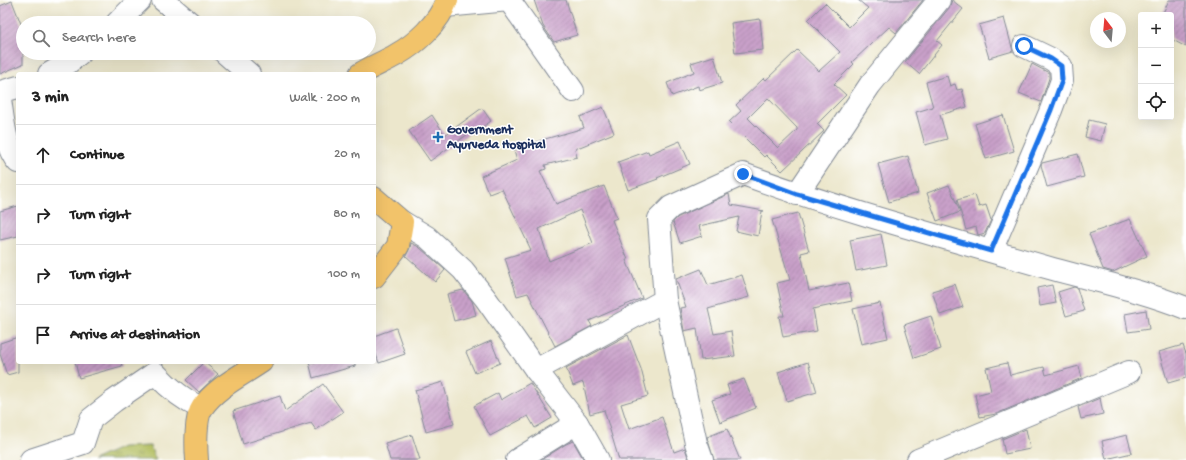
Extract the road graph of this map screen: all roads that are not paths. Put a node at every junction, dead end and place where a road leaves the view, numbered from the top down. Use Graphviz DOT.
graph roads {
  1 [pos="140,0"];
  2 [pos="163,0"];
  3 [pos="939,0"];
  4 [pos="446,3"];
  5 [pos="124,16"];
  6 [pos="182,16"];
  7 [pos="1024,46"];
  8 [pos="72,60"];
  9 [pos="233,60"];
  10 [pos="52,72"];
  11 [pos="247,72"];
  12 [pos="364,72"];
  13 [pos="16,87"];
  14 [pos="573,91"];
  15 [pos="0,92"];
  16 [pos="0,99"];
  17 [pos="16,160"];
  18 [pos="797,194"];
  19 [pos="376,200"];
  20 [pos="402,222"];
  21 [pos="991,251"];
  22 [pos="376,274"];
  23 [pos="665,300"];
  24 [pos="1186,308"];
  25 [pos="258,364"];
  26 [pos="152,368"];
  27 [pos="536,370"];
  28 [pos="1129,372"];
  29 [pos="201,408"];
  30 [pos="578,423"];
  31 [pos="31,460"];
  32 [pos="197,460"];
  33 [pos="517,460"];
  34 [pos="598,460"];
  35 [pos="702,460"];
  36 [pos="918,460"];
  1 -- 5 [label="street"];
  2 -- 6 [label="street"];
  3 -- 18 [label="street"];
  4 -- 12 [label="main road"];
  4 -- 14 [label="street"];
  7 -- 21 [label="street"];
  8 -- 10 [label="street"];
  9 -- 11 [label="street"];
  13 -- 15 [label="street"];
  16 -- 17 [label="street"];
  18 -- 21 [label="street"];
  18 -- 23 [label="street"];
  19 -- 20 [label="main road"];
  20 -- 22 [label="main road"];
  20 -- 27 [label="street"];
  21 -- 24 [label="street"];
  23 -- 27 [label="street"];
  23 -- 35 [label="street"];
  25 -- 29 [label="main road"];
  26 -- 29 [label="street"];
  26 -- 31 [label="street"];
  27 -- 30 [label="street"];
  28 -- 36 [label="street"];
  29 -- 32 [label="main road"];
  30 -- 33 [label="street"];
  30 -- 34 [label="street"];
}
